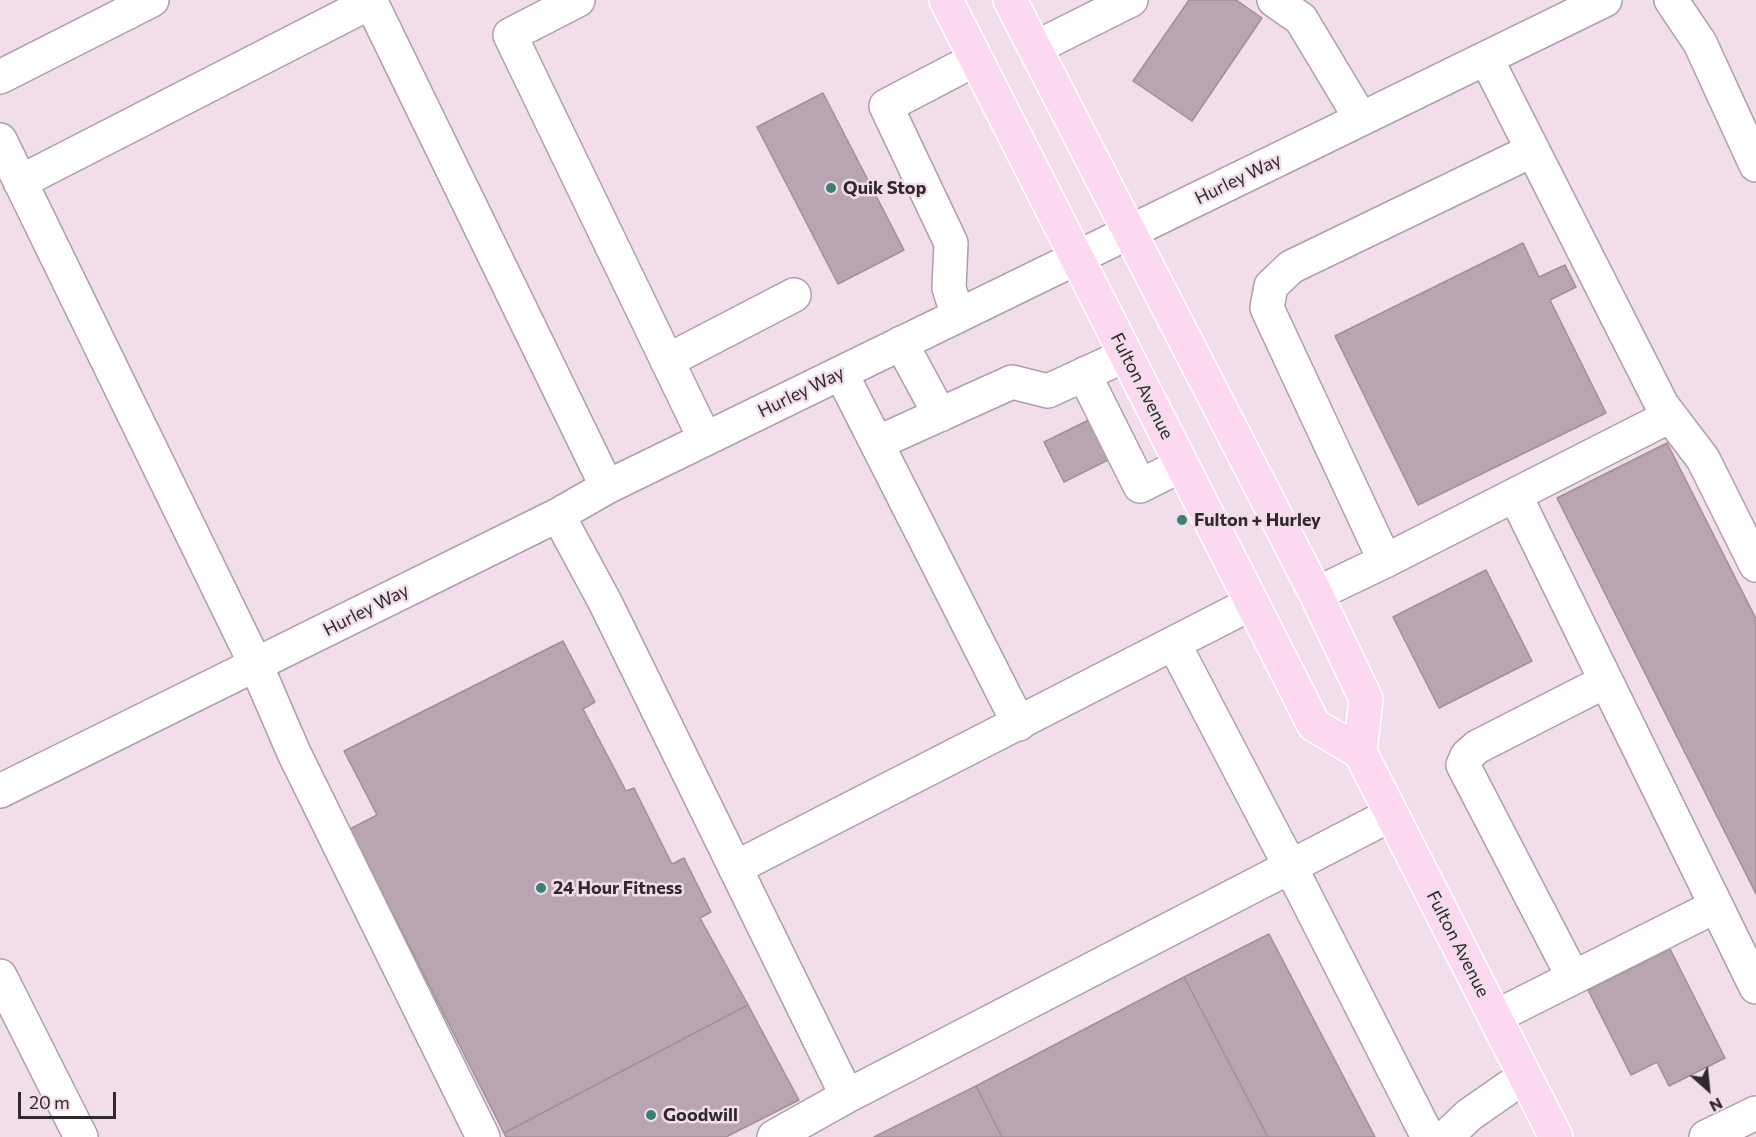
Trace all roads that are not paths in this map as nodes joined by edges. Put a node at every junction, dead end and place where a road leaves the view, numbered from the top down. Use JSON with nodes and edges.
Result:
{"nodes":[{"id":1,"x":152,"y":0,"type":"edge"},
{"id":2,"x":578,"y":0,"type":"edge"},
{"id":3,"x":946,"y":0,"type":"edge"},
{"id":4,"x":1010,"y":0,"type":"edge"},
{"id":5,"x":1131,"y":0,"type":"edge"},
{"id":6,"x":1274,"y":0,"type":"edge"},
{"id":7,"x":1605,"y":0,"type":"edge"},
{"id":8,"x":1671,"y":0,"type":"edge"},
{"id":9,"x":371,"y":1,"type":"edge"},
{"id":10,"x":1035,"y":48,"type":"junction"},
{"id":11,"x":1486,"y":58,"type":"junction"},
{"id":12,"x":976,"y":59,"type":"junction"},
{"id":13,"x":0,"y":78,"type":"edge"},
{"id":14,"x":1361,"y":119,"type":"junction"},
{"id":15,"x":0,"y":140,"type":"edge"},
{"id":16,"x":1533,"y":150,"type":"junction"},
{"id":17,"x":1754,"y":154,"type":"edge"},
{"id":18,"x":20,"y":182,"type":"junction"},
{"id":19,"x":1129,"y":232,"type":"junction"},
{"id":20,"x":1077,"y":258,"type":"junction"},
{"id":21,"x":795,"y":295,"type":"dead end"},
{"id":22,"x":958,"y":316,"type":"junction"},
{"id":23,"x":902,"y":343,"type":"junction"},
{"id":24,"x":1126,"y":355,"type":"junction"},
{"id":25,"x":667,"y":361,"type":"junction"},
{"id":26,"x":841,"y":373,"type":"junction"},
{"id":27,"x":1084,"y":374,"type":"junction"},
{"id":28,"x":940,"y":415,"type":"junction"},
{"id":29,"x":1670,"y":416,"type":"junction"},
{"id":30,"x":705,"y":439,"type":"junction"},
{"id":31,"x":877,"y":443,"type":"junction"},
{"id":32,"x":1182,"y":465,"type":"junction"},
{"id":33,"x":607,"y":487,"type":"junction"},
{"id":34,"x":1515,"y":495,"type":"junction"},
{"id":35,"x":558,"y":514,"type":"junction"},
{"id":36,"x":1385,"y":561,"type":"junction"},
{"id":37,"x":1756,"y":565,"type":"edge"},
{"id":38,"x":1316,"y":594,"type":"junction"},
{"id":39,"x":1252,"y":603,"type":"junction"},
{"id":40,"x":1174,"y":644,"type":"junction"},
{"id":41,"x":256,"y":665,"type":"junction"},
{"id":42,"x":1606,"y":681,"type":"junction"},
{"id":43,"x":1019,"y":724,"type":"junction"},
{"id":44,"x":1360,"y":752,"type":"junction"},
{"id":45,"x":0,"y":791,"type":"edge"},
{"id":46,"x":1392,"y":814,"type":"junction"},
{"id":47,"x":1290,"y":866,"type":"junction"},
{"id":48,"x":735,"y":868,"type":"junction"},
{"id":49,"x":1716,"y":906,"type":"junction"},
{"id":50,"x":0,"y":976,"type":"edge"},
{"id":51,"x":1573,"y":977,"type":"junction"},
{"id":52,"x":1756,"y":987,"type":"edge"},
{"id":53,"x":1495,"y":1017,"type":"junction"},
{"id":54,"x":1525,"y":1076,"type":"junction"},
{"id":55,"x":847,"y":1096,"type":"junction"},
{"id":56,"x":1756,"y":1113,"type":"edge"},
{"id":57,"x":81,"y":1137,"type":"edge"},
{"id":58,"x":483,"y":1137,"type":"edge"},
{"id":59,"x":774,"y":1137,"type":"edge"},
{"id":60,"x":1428,"y":1137,"type":"edge"},
{"id":61,"x":1446,"y":1137,"type":"edge"},
{"id":62,"x":1556,"y":1137,"type":"edge"},
{"id":63,"x":1706,"y":1137,"type":"edge"}],
"edges":[{"from":1,"to":13,"type":"street"},
{"from":2,"to":25,"type":"street"},
{"from":3,"to":12,"type":"main road","name":"Fulton Avenue"},
{"from":4,"to":10,"type":"main road"},
{"from":5,"to":10,"type":"street"},
{"from":6,"to":14,"type":"street"},
{"from":7,"to":11,"type":"street","name":"Hurley Way"},
{"from":8,"to":17,"type":"street"},
{"from":9,"to":18,"type":"street"},
{"from":9,"to":33,"type":"street"},
{"from":10,"to":19,"type":"main road"},
{"from":11,"to":14,"type":"street","name":"Hurley Way"},
{"from":11,"to":16,"type":"street"},
{"from":12,"to":20,"type":"main road","name":"Fulton Avenue"},
{"from":12,"to":22,"type":"street"},
{"from":14,"to":19,"type":"street","name":"Hurley Way"},
{"from":15,"to":18,"type":"street"},
{"from":16,"to":29,"type":"street"},
{"from":16,"to":36,"type":"street"},
{"from":18,"to":41,"type":"street"},
{"from":19,"to":20,"type":"street","name":"Hurley Way"},
{"from":19,"to":38,"type":"main road"},
{"from":20,"to":22,"type":"street","name":"Hurley Way"},
{"from":20,"to":24,"type":"main road","name":"Fulton Avenue"},
{"from":21,"to":25,"type":"street"},
{"from":22,"to":23,"type":"street","name":"Hurley Way"},
{"from":23,"to":26,"type":"street","name":"Hurley Way"},
{"from":23,"to":28,"type":"street"},
{"from":24,"to":27,"type":"street"},
{"from":24,"to":32,"type":"main road","name":"Fulton Avenue"},
{"from":25,"to":30,"type":"street"},
{"from":26,"to":30,"type":"street","name":"Hurley Way"},
{"from":26,"to":31,"type":"street"},
{"from":27,"to":28,"type":"street"},
{"from":27,"to":32,"type":"street"},
{"from":28,"to":31,"type":"street"},
{"from":29,"to":34,"type":"street"},
{"from":29,"to":37,"type":"street"},
{"from":30,"to":33,"type":"street","name":"Hurley Way"},
{"from":31,"to":43,"type":"street"},
{"from":32,"to":39,"type":"main road","name":"Fulton Avenue"},
{"from":33,"to":35,"type":"street","name":"Hurley Way"},
{"from":34,"to":36,"type":"street"},
{"from":34,"to":42,"type":"street"},
{"from":35,"to":41,"type":"street","name":"Hurley Way"},
{"from":35,"to":48,"type":"street"},
{"from":36,"to":38,"type":"street"},
{"from":38,"to":44,"type":"main road"},
{"from":39,"to":40,"type":"street"},
{"from":39,"to":44,"type":"main road","name":"Fulton Avenue"},
{"from":40,"to":43,"type":"street"},
{"from":40,"to":47,"type":"street"},
{"from":41,"to":45,"type":"street","name":"Hurley Way"},
{"from":41,"to":58,"type":"street"},
{"from":42,"to":49,"type":"street"},
{"from":42,"to":51,"type":"street"},
{"from":43,"to":48,"type":"street"},
{"from":44,"to":46,"type":"main road","name":"Fulton Avenue"},
{"from":46,"to":47,"type":"street"},
{"from":46,"to":53,"type":"main road","name":"Fulton Avenue"},
{"from":47,"to":55,"type":"street"},
{"from":47,"to":60,"type":"street"},
{"from":48,"to":55,"type":"street"},
{"from":49,"to":51,"type":"street"},
{"from":49,"to":52,"type":"street"},
{"from":50,"to":57,"type":"street"},
{"from":51,"to":53,"type":"street"},
{"from":53,"to":54,"type":"main road","name":"Fulton Avenue"},
{"from":54,"to":61,"type":"street"},
{"from":54,"to":62,"type":"main road","name":"Fulton Avenue"},
{"from":55,"to":59,"type":"street"},
{"from":56,"to":63,"type":"street"}]}
